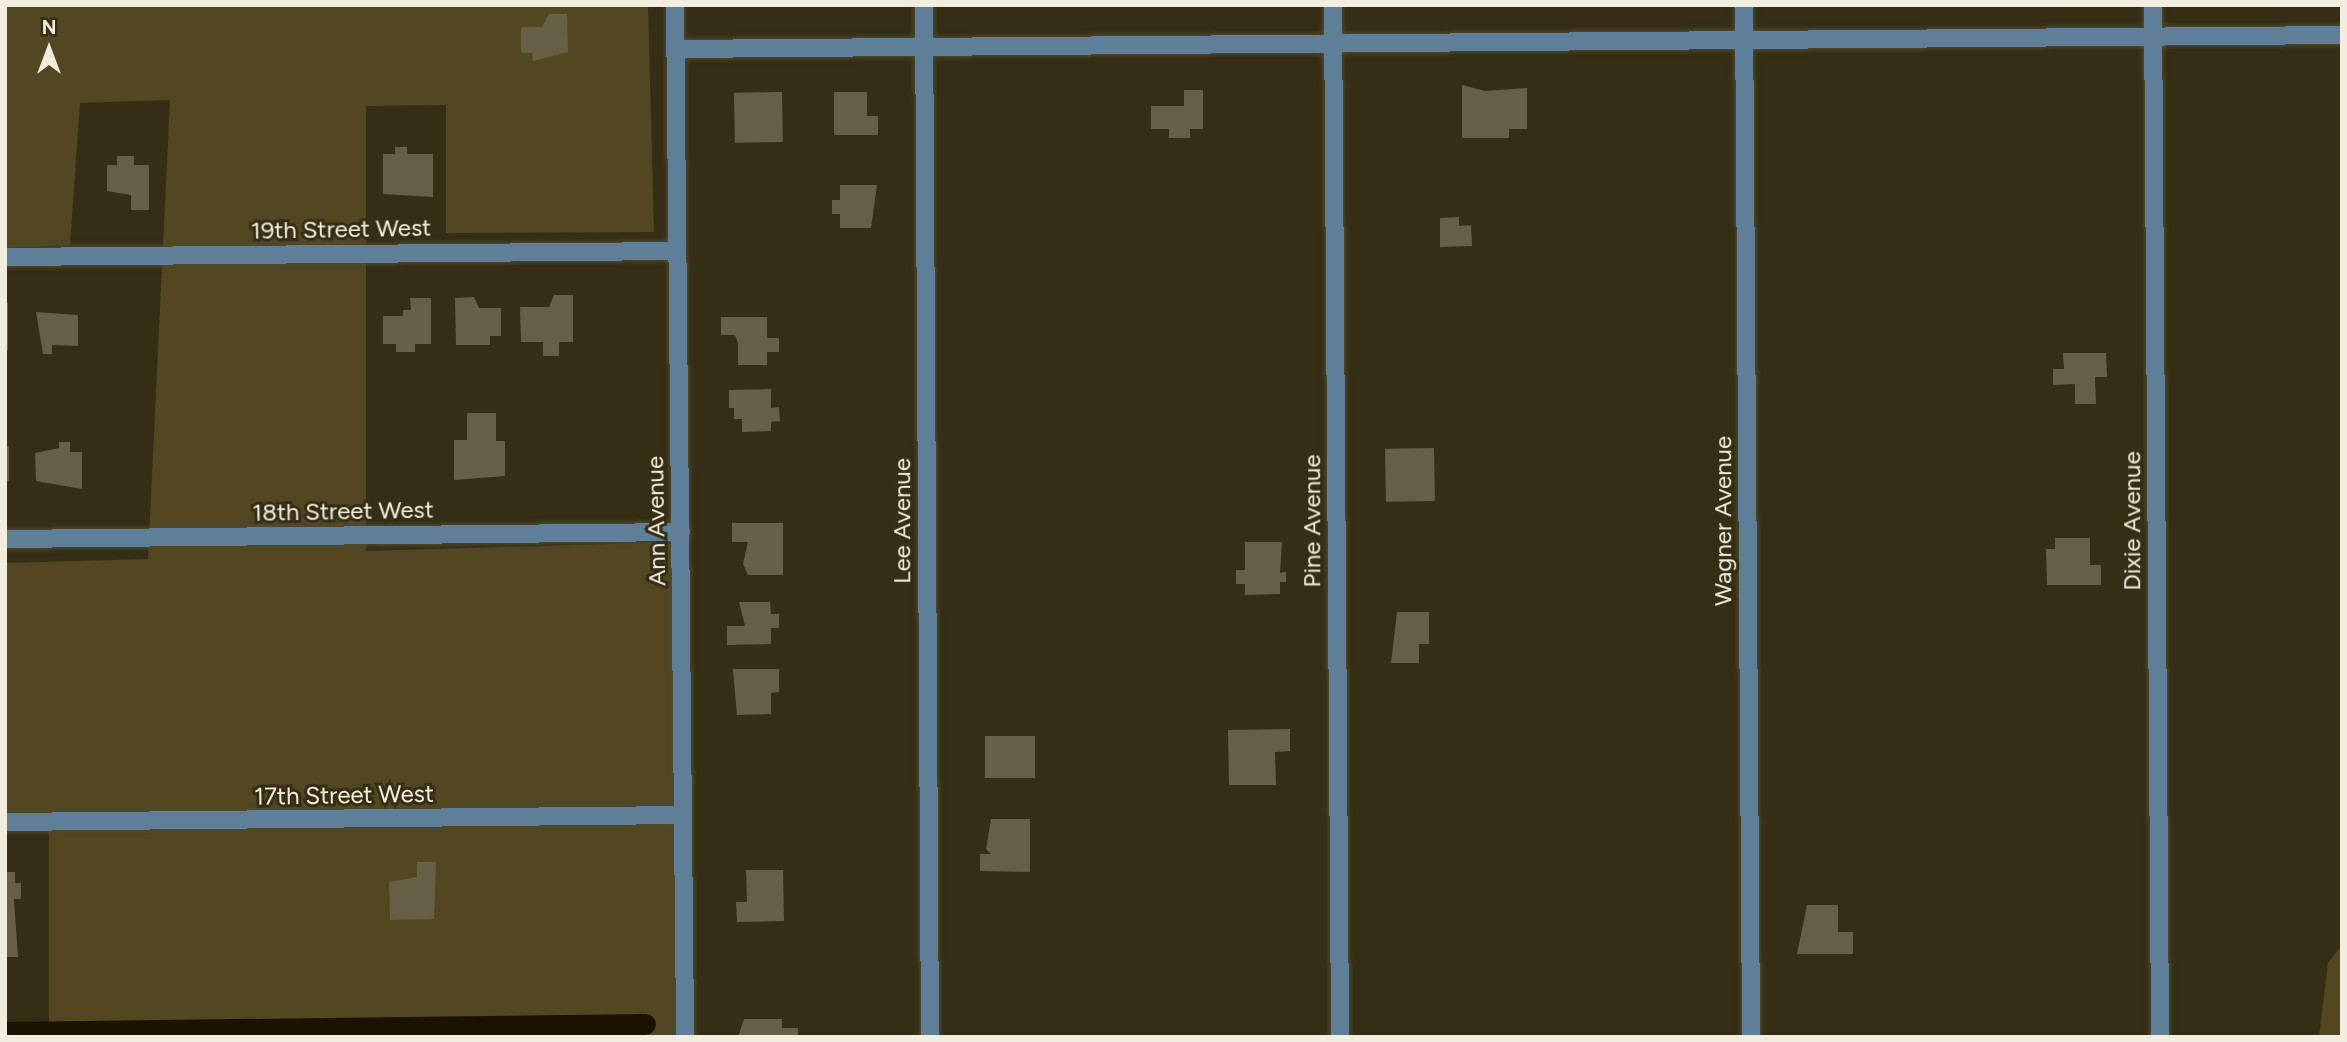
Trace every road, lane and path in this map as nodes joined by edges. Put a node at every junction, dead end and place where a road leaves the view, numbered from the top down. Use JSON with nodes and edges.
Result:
{"nodes":[{"id":1,"x":675,"y":5,"type":"edge"},
{"id":2,"x":924,"y":5,"type":"edge"},
{"id":3,"x":1333,"y":5,"type":"edge"},
{"id":4,"x":1744,"y":5,"type":"edge"},
{"id":5,"x":2153,"y":5,"type":"edge"},
{"id":6,"x":2342,"y":35,"type":"edge"},
{"id":7,"x":2153,"y":36,"type":"junction"},
{"id":8,"x":1745,"y":41,"type":"junction"},
{"id":9,"x":1333,"y":45,"type":"junction"},
{"id":10,"x":675,"y":49,"type":"junction"},
{"id":11,"x":924,"y":49,"type":"junction"},
{"id":12,"x":676,"y":251,"type":"junction"},
{"id":13,"x":5,"y":257,"type":"edge"},
{"id":14,"x":681,"y":532,"type":"junction"},
{"id":15,"x":5,"y":539,"type":"edge"},
{"id":16,"x":683,"y":815,"type":"junction"},
{"id":17,"x":5,"y":822,"type":"edge"},
{"id":18,"x":685,"y":1037,"type":"edge"},
{"id":19,"x":930,"y":1037,"type":"edge"},
{"id":20,"x":1340,"y":1037,"type":"edge"},
{"id":21,"x":1751,"y":1037,"type":"edge"},
{"id":22,"x":2160,"y":1037,"type":"edge"}],
"edges":[{"from":1,"to":10,"type":"street","name":"Ann Avenue"},
{"from":2,"to":11,"type":"street","name":"Lee Avenue"},
{"from":3,"to":9,"type":"street","name":"Pine Avenue"},
{"from":4,"to":8,"type":"street","name":"Wagner Avenue"},
{"from":5,"to":7,"type":"street","name":"Dixie Avenue"},
{"from":6,"to":7,"type":"street"},
{"from":7,"to":8,"type":"street"},
{"from":7,"to":22,"type":"street","name":"Dixie Avenue"},
{"from":8,"to":9,"type":"street"},
{"from":8,"to":21,"type":"street","name":"Wagner Avenue"},
{"from":9,"to":11,"type":"street"},
{"from":9,"to":20,"type":"street","name":"Pine Avenue"},
{"from":10,"to":11,"type":"street"},
{"from":10,"to":12,"type":"street","name":"Ann Avenue"},
{"from":11,"to":19,"type":"street","name":"Lee Avenue"},
{"from":12,"to":13,"type":"street","name":"19th Street West"},
{"from":12,"to":14,"type":"street","name":"Ann Avenue"},
{"from":14,"to":15,"type":"street","name":"18th Street West"},
{"from":14,"to":16,"type":"street","name":"Ann Avenue"},
{"from":16,"to":17,"type":"street","name":"17th Street West"},
{"from":16,"to":18,"type":"street","name":"Ann Avenue"}]}
